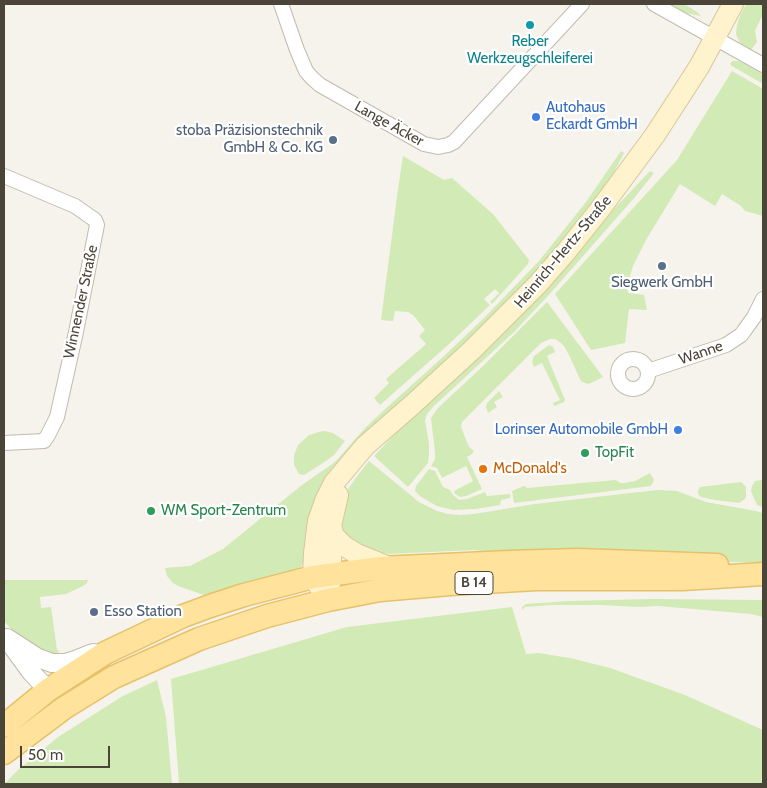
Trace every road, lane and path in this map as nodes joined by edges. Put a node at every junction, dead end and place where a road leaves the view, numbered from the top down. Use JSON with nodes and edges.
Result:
{"nodes":[{"id":1,"x":281,"y":4,"type":"edge"},
{"id":2,"x":582,"y":4,"type":"edge"},
{"id":3,"x":654,"y":4,"type":"edge"},
{"id":4,"x":733,"y":4,"type":"edge"},
{"id":5,"x":716,"y":38,"type":"junction"},
{"id":6,"x":763,"y":65,"type":"edge"},
{"id":7,"x":4,"y":176,"type":"edge"},
{"id":8,"x":763,"y":299,"type":"edge"},
{"id":9,"x":648,"y":371,"type":"dead end"},
{"id":10,"x":4,"y":443,"type":"edge"},
{"id":11,"x":348,"y":464,"type":"junction"},
{"id":12,"x":331,"y":526,"type":"junction"},
{"id":13,"x":389,"y":567,"type":"junction"},
{"id":14,"x":763,"y":569,"type":"edge"},
{"id":15,"x":763,"y":574,"type":"edge"},
{"id":16,"x":322,"y":576,"type":"junction"},
{"id":17,"x":328,"y":600,"type":"junction"},
{"id":18,"x":5,"y":636,"type":"edge"},
{"id":19,"x":105,"y":653,"type":"junction"},
{"id":20,"x":38,"y":658,"type":"junction"},
{"id":21,"x":48,"y":690,"type":"junction"},
{"id":22,"x":64,"y":708,"type":"junction"},
{"id":23,"x":4,"y":726,"type":"edge"},
{"id":24,"x":4,"y":753,"type":"edge"}],
"edges":[{"from":1,"to":2,"type":"street","name":"Lange Äcker"},
{"from":3,"to":5,"type":"street"},
{"from":4,"to":5,"type":"main road","name":"Heinrich-Hertz-Straße"},
{"from":5,"to":6,"type":"street"},
{"from":5,"to":11,"type":"main road","name":"Heinrich-Hertz-Straße"},
{"from":7,"to":10,"type":"street","name":"Winnender Straße"},
{"from":8,"to":9,"type":"street","name":"Wanne"},
{"from":11,"to":12,"type":"main road","name":"Heinrich-Hertz-Straße"},
{"from":11,"to":16,"type":"main road","name":"Heinrich-Hertz-Straße"},
{"from":12,"to":13,"type":"main road"},
{"from":12,"to":16,"type":"main road","name":"Heinrich-Hertz-Straße"},
{"from":13,"to":14,"type":"main road","number":"B 14"},
{"from":13,"to":16,"type":"main road","number":"B 14"},
{"from":15,"to":17,"type":"main road","number":"B 14"},
{"from":16,"to":17,"type":"main road","name":"Heinrich-Hertz-Straße"},
{"from":16,"to":19,"type":"main road","number":"B 14"},
{"from":17,"to":22,"type":"main road","number":"B 14"},
{"from":18,"to":20,"type":"street"},
{"from":18,"to":21,"type":"street"},
{"from":19,"to":20,"type":"street"},
{"from":19,"to":21,"type":"main road","number":"B 14"},
{"from":20,"to":21,"type":"street"},
{"from":21,"to":22,"type":"main road"},
{"from":21,"to":23,"type":"main road","number":"B 14"},
{"from":22,"to":24,"type":"main road","number":"B 14"}]}
